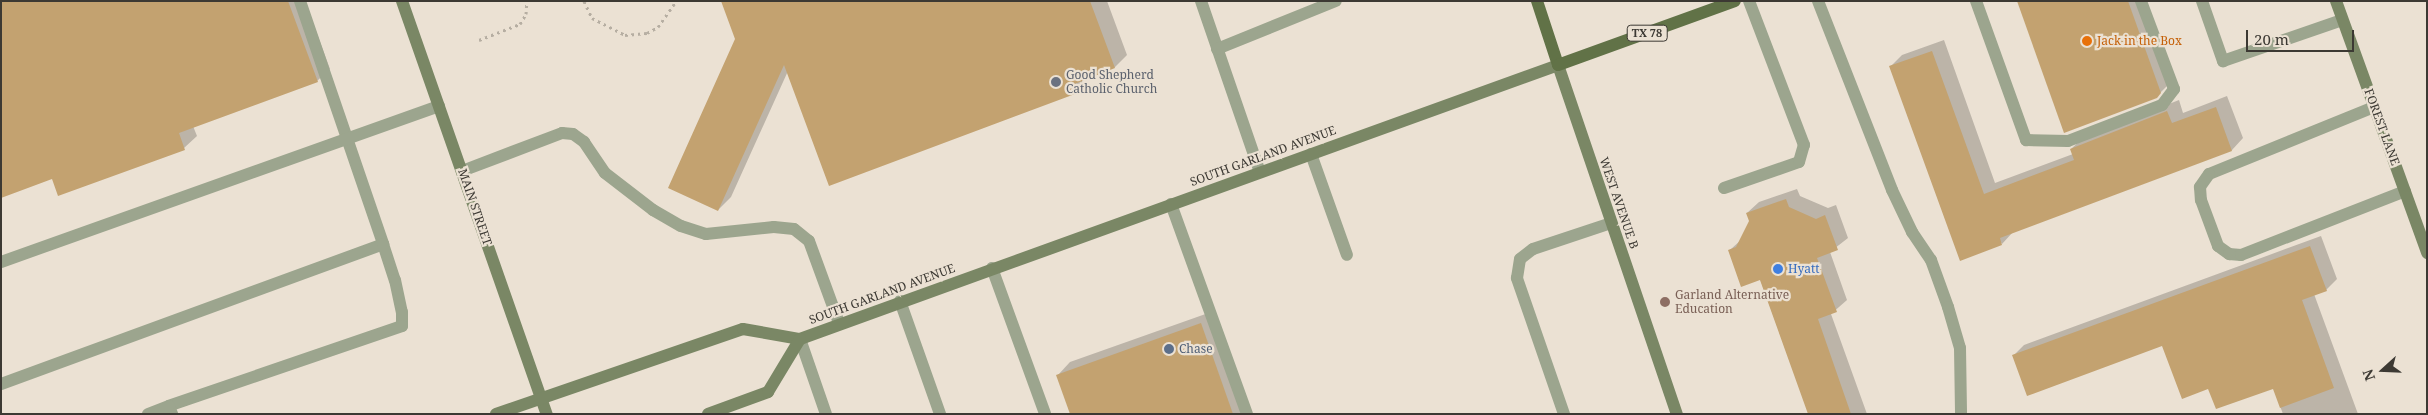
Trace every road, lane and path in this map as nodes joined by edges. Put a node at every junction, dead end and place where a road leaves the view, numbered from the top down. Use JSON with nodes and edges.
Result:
{"nodes":[{"id":1,"x":300,"y":1,"type":"edge"},
{"id":2,"x":402,"y":1,"type":"edge"},
{"id":3,"x":527,"y":1,"type":"edge"},
{"id":4,"x":584,"y":1,"type":"edge"},
{"id":5,"x":676,"y":1,"type":"edge"},
{"id":6,"x":1201,"y":1,"type":"edge"},
{"id":7,"x":1336,"y":1,"type":"edge"},
{"id":8,"x":1537,"y":1,"type":"edge"},
{"id":9,"x":1735,"y":1,"type":"edge"},
{"id":10,"x":1749,"y":1,"type":"edge"},
{"id":11,"x":1818,"y":1,"type":"edge"},
{"id":12,"x":1976,"y":1,"type":"edge"},
{"id":13,"x":2141,"y":1,"type":"edge"},
{"id":14,"x":2202,"y":1,"type":"edge"},
{"id":15,"x":2336,"y":1,"type":"edge"},
{"id":16,"x":2342,"y":20,"type":"junction"},
{"id":17,"x":479,"y":40,"type":"dead end"},
{"id":18,"x":1218,"y":49,"type":"junction"},
{"id":19,"x":1558,"y":65,"type":"junction"},
{"id":20,"x":439,"y":106,"type":"junction"},
{"id":21,"x":2374,"y":107,"type":"junction"},
{"id":22,"x":347,"y":139,"type":"junction"},
{"id":23,"x":1311,"y":154,"type":"junction"},
{"id":24,"x":462,"y":171,"type":"junction"},
{"id":25,"x":1260,"y":172,"type":"junction"},
{"id":26,"x":1724,"y":188,"type":"dead end"},
{"id":27,"x":2405,"y":191,"type":"junction"},
{"id":28,"x":1171,"y":204,"type":"junction"},
{"id":29,"x":1611,"y":223,"type":"junction"},
{"id":30,"x":382,"y":244,"type":"junction"},
{"id":31,"x":2427,"y":254,"type":"edge"},
{"id":32,"x":1347,"y":255,"type":"dead end"},
{"id":33,"x":1,"y":262,"type":"edge"},
{"id":34,"x":992,"y":268,"type":"junction"},
{"id":35,"x":900,"y":301,"type":"junction"},
{"id":36,"x":839,"y":323,"type":"junction"},
{"id":37,"x":800,"y":339,"type":"junction"},
{"id":38,"x":1,"y":384,"type":"edge"},
{"id":39,"x":542,"y":398,"type":"junction"},
{"id":40,"x":170,"y":410,"type":"edge"},
{"id":41,"x":148,"y":414,"type":"edge"},
{"id":42,"x":496,"y":414,"type":"edge"},
{"id":43,"x":547,"y":414,"type":"edge"},
{"id":44,"x":708,"y":414,"type":"edge"},
{"id":45,"x":826,"y":414,"type":"edge"},
{"id":46,"x":940,"y":414,"type":"edge"},
{"id":47,"x":1045,"y":414,"type":"edge"},
{"id":48,"x":1247,"y":414,"type":"edge"},
{"id":49,"x":1564,"y":414,"type":"edge"},
{"id":50,"x":1676,"y":414,"type":"edge"},
{"id":51,"x":1961,"y":414,"type":"edge"}],
"edges":[{"from":1,"to":22,"type":"street"},
{"from":2,"to":20,"type":"main road","name":"MAIN STREET"},
{"from":3,"to":17,"type":"path"},
{"from":4,"to":5,"type":"path"},
{"from":6,"to":18,"type":"street"},
{"from":7,"to":18,"type":"street"},
{"from":8,"to":19,"type":"main road","name":"WEST AVENUE B"},
{"from":9,"to":19,"type":"main road","name":"SOUTH GARLAND AVENUE","number":"TX 78"},
{"from":10,"to":26,"type":"street"},
{"from":11,"to":51,"type":"street"},
{"from":12,"to":13,"type":"street"},
{"from":14,"to":16,"type":"street"},
{"from":15,"to":16,"type":"main road","name":"FOREST LANE"},
{"from":16,"to":21,"type":"main road","name":"FOREST LANE"},
{"from":18,"to":25,"type":"street"},
{"from":19,"to":23,"type":"main road","name":"SOUTH GARLAND AVENUE","number":"TX 78"},
{"from":19,"to":29,"type":"main road","name":"WEST AVENUE B"},
{"from":20,"to":22,"type":"street"},
{"from":20,"to":24,"type":"main road","name":"MAIN STREET"},
{"from":21,"to":27,"type":"main road","name":"FOREST LANE"},
{"from":21,"to":27,"type":"street"},
{"from":22,"to":30,"type":"street"},
{"from":22,"to":33,"type":"street"},
{"from":23,"to":25,"type":"main road","name":"SOUTH GARLAND AVENUE","number":"TX 78"},
{"from":23,"to":32,"type":"street"},
{"from":24,"to":36,"type":"street"},
{"from":24,"to":39,"type":"main road","name":"MAIN STREET"},
{"from":25,"to":28,"type":"main road","name":"SOUTH GARLAND AVENUE","number":"TX 78"},
{"from":27,"to":31,"type":"main road","name":"FOREST LANE"},
{"from":28,"to":34,"type":"main road","name":"SOUTH GARLAND AVENUE","number":"TX 78"},
{"from":28,"to":48,"type":"street"},
{"from":29,"to":49,"type":"street"},
{"from":29,"to":50,"type":"main road","name":"WEST AVENUE B"},
{"from":30,"to":38,"type":"street"},
{"from":30,"to":40,"type":"street"},
{"from":34,"to":35,"type":"main road","name":"SOUTH GARLAND AVENUE","number":"TX 78"},
{"from":34,"to":47,"type":"street"},
{"from":35,"to":36,"type":"main road","name":"SOUTH GARLAND AVENUE","number":"TX 78"},
{"from":35,"to":46,"type":"street"},
{"from":36,"to":37,"type":"main road","name":"SOUTH GARLAND AVENUE","number":"TX 78"},
{"from":37,"to":39,"type":"main road","name":"SOUTH GARLAND AVENUE"},
{"from":37,"to":44,"type":"main road","name":"SOUTH GARLAND AVENUE"},
{"from":37,"to":45,"type":"street"},
{"from":39,"to":42,"type":"main road","name":"SOUTH GARLAND AVENUE"},
{"from":39,"to":43,"type":"main road","name":"MAIN STREET"},
{"from":40,"to":41,"type":"street"}]}
